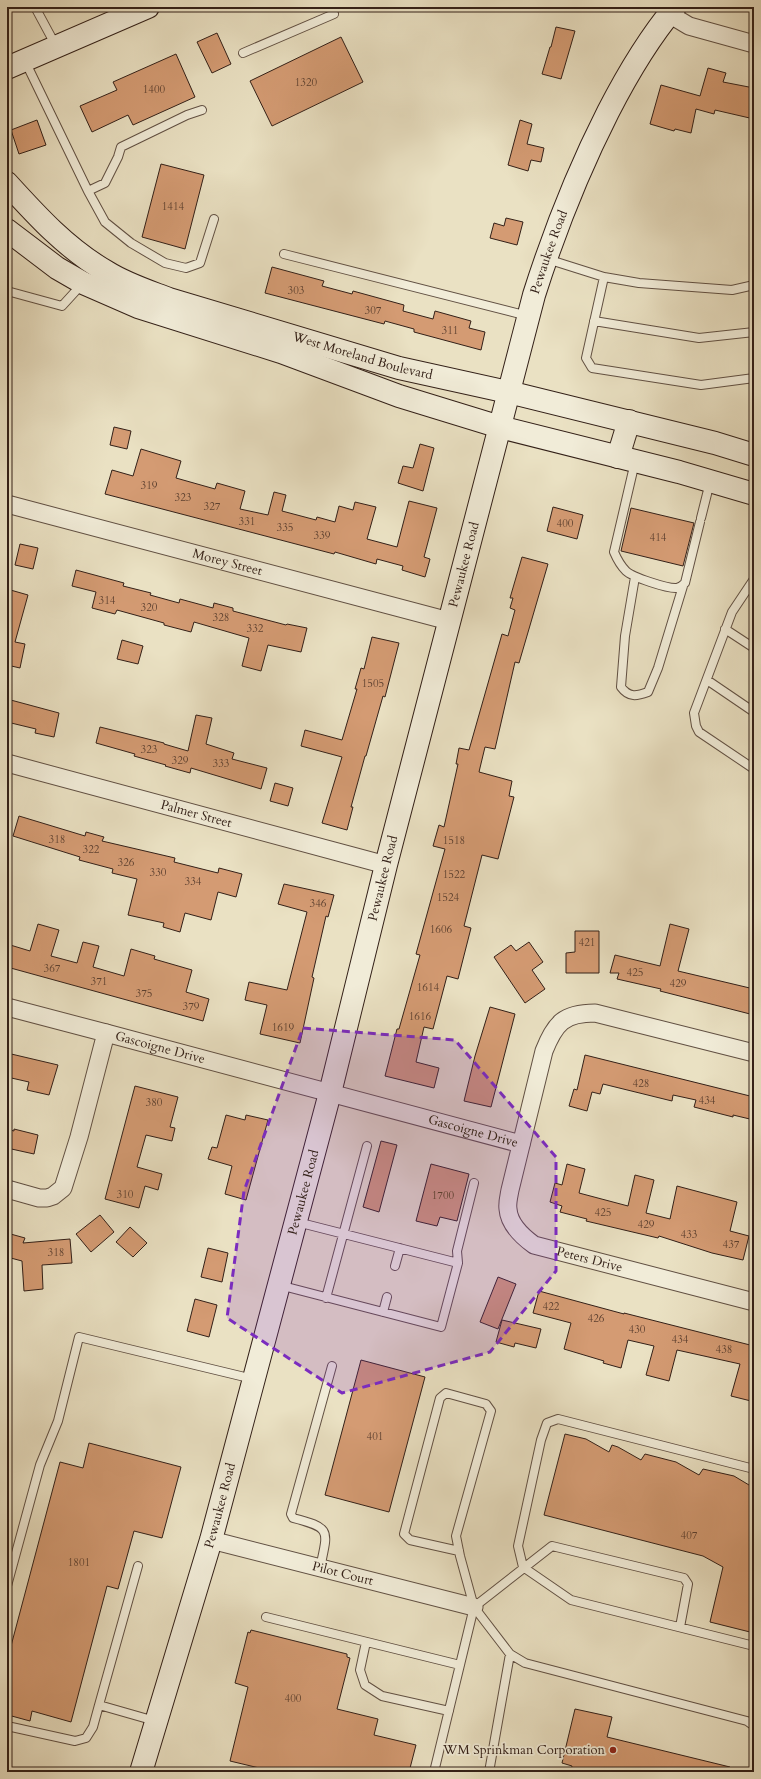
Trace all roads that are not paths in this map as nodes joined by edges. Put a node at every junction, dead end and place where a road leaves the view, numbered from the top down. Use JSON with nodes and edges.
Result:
{"nodes":[{"id":1,"x":35,"y":7,"type":"edge"},
{"id":2,"x":148,"y":7,"type":"edge"},
{"id":3,"x":330,"y":7,"type":"edge"},
{"id":4,"x":672,"y":11,"type":"edge"},
{"id":5,"x":754,"y":44,"type":"edge"},
{"id":6,"x":57,"y":47,"type":"junction"},
{"id":7,"x":243,"y":52,"type":"dead end"},
{"id":8,"x":16,"y":65,"type":"edge"},
{"id":9,"x":202,"y":110,"type":"dead end"},
{"id":10,"x":7,"y":183,"type":"edge"},
{"id":11,"x":88,"y":191,"type":"junction"},
{"id":12,"x":214,"y":219,"type":"dead end"},
{"id":13,"x":7,"y":230,"type":"edge"},
{"id":14,"x":284,"y":254,"type":"dead end"},
{"id":15,"x":546,"y":259,"type":"junction"},
{"id":16,"x":604,"y":277,"type":"junction"},
{"id":17,"x":83,"y":283,"type":"junction"},
{"id":18,"x":754,"y":285,"type":"edge"},
{"id":19,"x":7,"y":291,"type":"edge"},
{"id":20,"x":529,"y":316,"type":"junction"},
{"id":21,"x":594,"y":321,"type":"junction"},
{"id":22,"x":754,"y":332,"type":"edge"},
{"id":23,"x":754,"y":378,"type":"edge"},
{"id":24,"x":508,"y":392,"type":"junction"},
{"id":25,"x":629,"y":421,"type":"junction"},
{"id":26,"x":500,"y":427,"type":"junction"},
{"id":27,"x":754,"y":455,"type":"edge"},
{"id":28,"x":627,"y":459,"type":"junction"},
{"id":29,"x":710,"y":481,"type":"junction"},
{"id":30,"x":754,"y":494,"type":"edge"},
{"id":31,"x":7,"y":504,"type":"edge"},
{"id":32,"x":635,"y":577,"type":"junction"},
{"id":33,"x":754,"y":578,"type":"edge"},
{"id":34,"x":682,"y":586,"type":"junction"},
{"id":35,"x":449,"y":621,"type":"junction"},
{"id":36,"x":725,"y":629,"type":"junction"},
{"id":37,"x":754,"y":648,"type":"edge"},
{"id":38,"x":707,"y":680,"type":"junction"},
{"id":39,"x":754,"y":712,"type":"edge"},
{"id":40,"x":7,"y":764,"type":"edge"},
{"id":41,"x":754,"y":769,"type":"edge"},
{"id":42,"x":386,"y":865,"type":"junction"},
{"id":43,"x":7,"y":1007,"type":"edge"},
{"id":44,"x":106,"y":1033,"type":"junction"},
{"id":45,"x":754,"y":1053,"type":"edge"},
{"id":46,"x":330,"y":1093,"type":"junction"},
{"id":47,"x":521,"y":1144,"type":"junction"},
{"id":48,"x":367,"y":1146,"type":"dead end"},
{"id":49,"x":474,"y":1183,"type":"dead end"},
{"id":50,"x":7,"y":1189,"type":"edge"},
{"id":51,"x":296,"y":1222,"type":"junction"},
{"id":52,"x":343,"y":1234,"type":"junction"},
{"id":53,"x":400,"y":1248,"type":"junction"},
{"id":54,"x":458,"y":1262,"type":"junction"},
{"id":55,"x":395,"y":1266,"type":"dead end"},
{"id":56,"x":279,"y":1285,"type":"junction"},
{"id":57,"x":387,"y":1297,"type":"dead end"},
{"id":58,"x":326,"y":1298,"type":"junction"},
{"id":59,"x":754,"y":1302,"type":"edge"},
{"id":60,"x":384,"y":1312,"type":"junction"},
{"id":61,"x":332,"y":1366,"type":"dead end"},
{"id":62,"x":254,"y":1379,"type":"junction"},
{"id":63,"x":754,"y":1469,"type":"edge"},
{"id":64,"x":211,"y":1540,"type":"junction"},
{"id":65,"x":459,"y":1551,"type":"junction"},
{"id":66,"x":138,"y":1566,"type":"dead end"},
{"id":67,"x":523,"y":1567,"type":"junction"},
{"id":68,"x":320,"y":1568,"type":"junction"},
{"id":69,"x":7,"y":1586,"type":"edge"},
{"id":70,"x":474,"y":1607,"type":"junction"},
{"id":71,"x":266,"y":1617,"type":"dead end"},
{"id":72,"x":680,"y":1627,"type":"junction"},
{"id":73,"x":366,"y":1642,"type":"junction"},
{"id":74,"x":754,"y":1646,"type":"edge"},
{"id":75,"x":510,"y":1654,"type":"junction"},
{"id":76,"x":460,"y":1665,"type":"junction"},
{"id":77,"x":99,"y":1705,"type":"junction"},
{"id":78,"x":449,"y":1711,"type":"junction"},
{"id":79,"x":156,"y":1722,"type":"junction"},
{"id":80,"x":7,"y":1726,"type":"edge"},
{"id":81,"x":754,"y":1726,"type":"edge"},
{"id":82,"x":141,"y":1772,"type":"edge"},
{"id":83,"x":434,"y":1772,"type":"edge"},
{"id":84,"x":489,"y":1772,"type":"edge"}],
"edges":[{"from":1,"to":6,"type":"lane"},
{"from":2,"to":6,"type":"main road"},
{"from":3,"to":7,"type":"lane"},
{"from":4,"to":5,"type":"street"},
{"from":4,"to":15,"type":"main road","name":"Pewaukee Road"},
{"from":6,"to":8,"type":"main road"},
{"from":8,"to":11,"type":"lane"},
{"from":9,"to":11,"type":"lane"},
{"from":10,"to":24,"type":"main road","name":"West Moreland Boulevard"},
{"from":11,"to":12,"type":"lane"},
{"from":13,"to":17,"type":"main road","name":"West Moreland Boulevard"},
{"from":14,"to":20,"type":"lane"},
{"from":15,"to":16,"type":"lane"},
{"from":15,"to":20,"type":"main road","name":"Pewaukee Road"},
{"from":16,"to":18,"type":"lane"},
{"from":16,"to":21,"type":"lane"},
{"from":17,"to":19,"type":"lane"},
{"from":17,"to":26,"type":"main road","name":"West Moreland Boulevard"},
{"from":20,"to":24,"type":"main road","name":"Pewaukee Road"},
{"from":21,"to":22,"type":"lane"},
{"from":21,"to":23,"type":"lane"},
{"from":24,"to":25,"type":"main road","name":"West Moreland Boulevard"},
{"from":24,"to":26,"type":"main road","name":"Pewaukee Road"},
{"from":25,"to":27,"type":"main road","name":"West Moreland Boulevard"},
{"from":25,"to":28,"type":"main road"},
{"from":26,"to":28,"type":"main road","name":"West Moreland Boulevard"},
{"from":26,"to":35,"type":"main road","name":"Pewaukee Road"},
{"from":28,"to":29,"type":"main road","name":"West Moreland Boulevard"},
{"from":28,"to":32,"type":"lane"},
{"from":29,"to":30,"type":"main road","name":"West Moreland Boulevard"},
{"from":29,"to":34,"type":"lane"},
{"from":31,"to":35,"type":"street","name":"Morey Street"},
{"from":32,"to":34,"type":"lane"},
{"from":32,"to":34,"type":"lane"},
{"from":33,"to":36,"type":"lane"},
{"from":35,"to":42,"type":"main road","name":"Pewaukee Road"},
{"from":36,"to":37,"type":"lane"},
{"from":36,"to":38,"type":"lane"},
{"from":38,"to":39,"type":"lane"},
{"from":38,"to":41,"type":"lane"},
{"from":40,"to":42,"type":"street","name":"Palmer Street"},
{"from":42,"to":46,"type":"main road","name":"Pewaukee Road"},
{"from":43,"to":44,"type":"street","name":"Gascoigne Drive"},
{"from":44,"to":46,"type":"street","name":"Gascoigne Drive"},
{"from":44,"to":50,"type":"street","name":"Gascoigne Drive"},
{"from":45,"to":47,"type":"street","name":"Gascoigne Drive"},
{"from":46,"to":47,"type":"street","name":"Gascoigne Drive"},
{"from":46,"to":51,"type":"main road","name":"Pewaukee Road"},
{"from":47,"to":59,"type":"street","name":"Peters Drive"},
{"from":48,"to":52,"type":"lane"},
{"from":49,"to":54,"type":"lane"},
{"from":51,"to":52,"type":"lane"},
{"from":51,"to":56,"type":"main road","name":"Pewaukee Road"},
{"from":52,"to":53,"type":"lane"},
{"from":52,"to":58,"type":"lane"},
{"from":53,"to":54,"type":"lane"},
{"from":53,"to":55,"type":"lane"},
{"from":54,"to":60,"type":"lane"},
{"from":56,"to":58,"type":"lane"},
{"from":56,"to":62,"type":"main road","name":"Pewaukee Road"},
{"from":57,"to":60,"type":"lane"},
{"from":58,"to":60,"type":"lane"},
{"from":61,"to":68,"type":"lane"},
{"from":62,"to":64,"type":"main road","name":"Pewaukee Road"},
{"from":62,"to":69,"type":"lane"},
{"from":63,"to":67,"type":"lane"},
{"from":64,"to":68,"type":"street","name":"Pilot Court"},
{"from":64,"to":79,"type":"main road","name":"Pewaukee Road"},
{"from":65,"to":65,"type":"lane"},
{"from":65,"to":70,"type":"lane"},
{"from":66,"to":77,"type":"lane"},
{"from":67,"to":70,"type":"lane"},
{"from":67,"to":72,"type":"lane"},
{"from":67,"to":72,"type":"lane"},
{"from":68,"to":70,"type":"street","name":"Pilot Court"},
{"from":70,"to":75,"type":"lane"},
{"from":70,"to":76,"type":"lane"},
{"from":71,"to":73,"type":"lane"},
{"from":72,"to":74,"type":"lane"},
{"from":73,"to":76,"type":"lane"},
{"from":73,"to":78,"type":"lane"},
{"from":75,"to":81,"type":"lane"},
{"from":75,"to":84,"type":"lane"},
{"from":76,"to":78,"type":"lane"},
{"from":77,"to":79,"type":"lane"},
{"from":77,"to":80,"type":"lane"},
{"from":78,"to":83,"type":"lane"},
{"from":79,"to":82,"type":"main road","name":"Pewaukee Road"}]}
